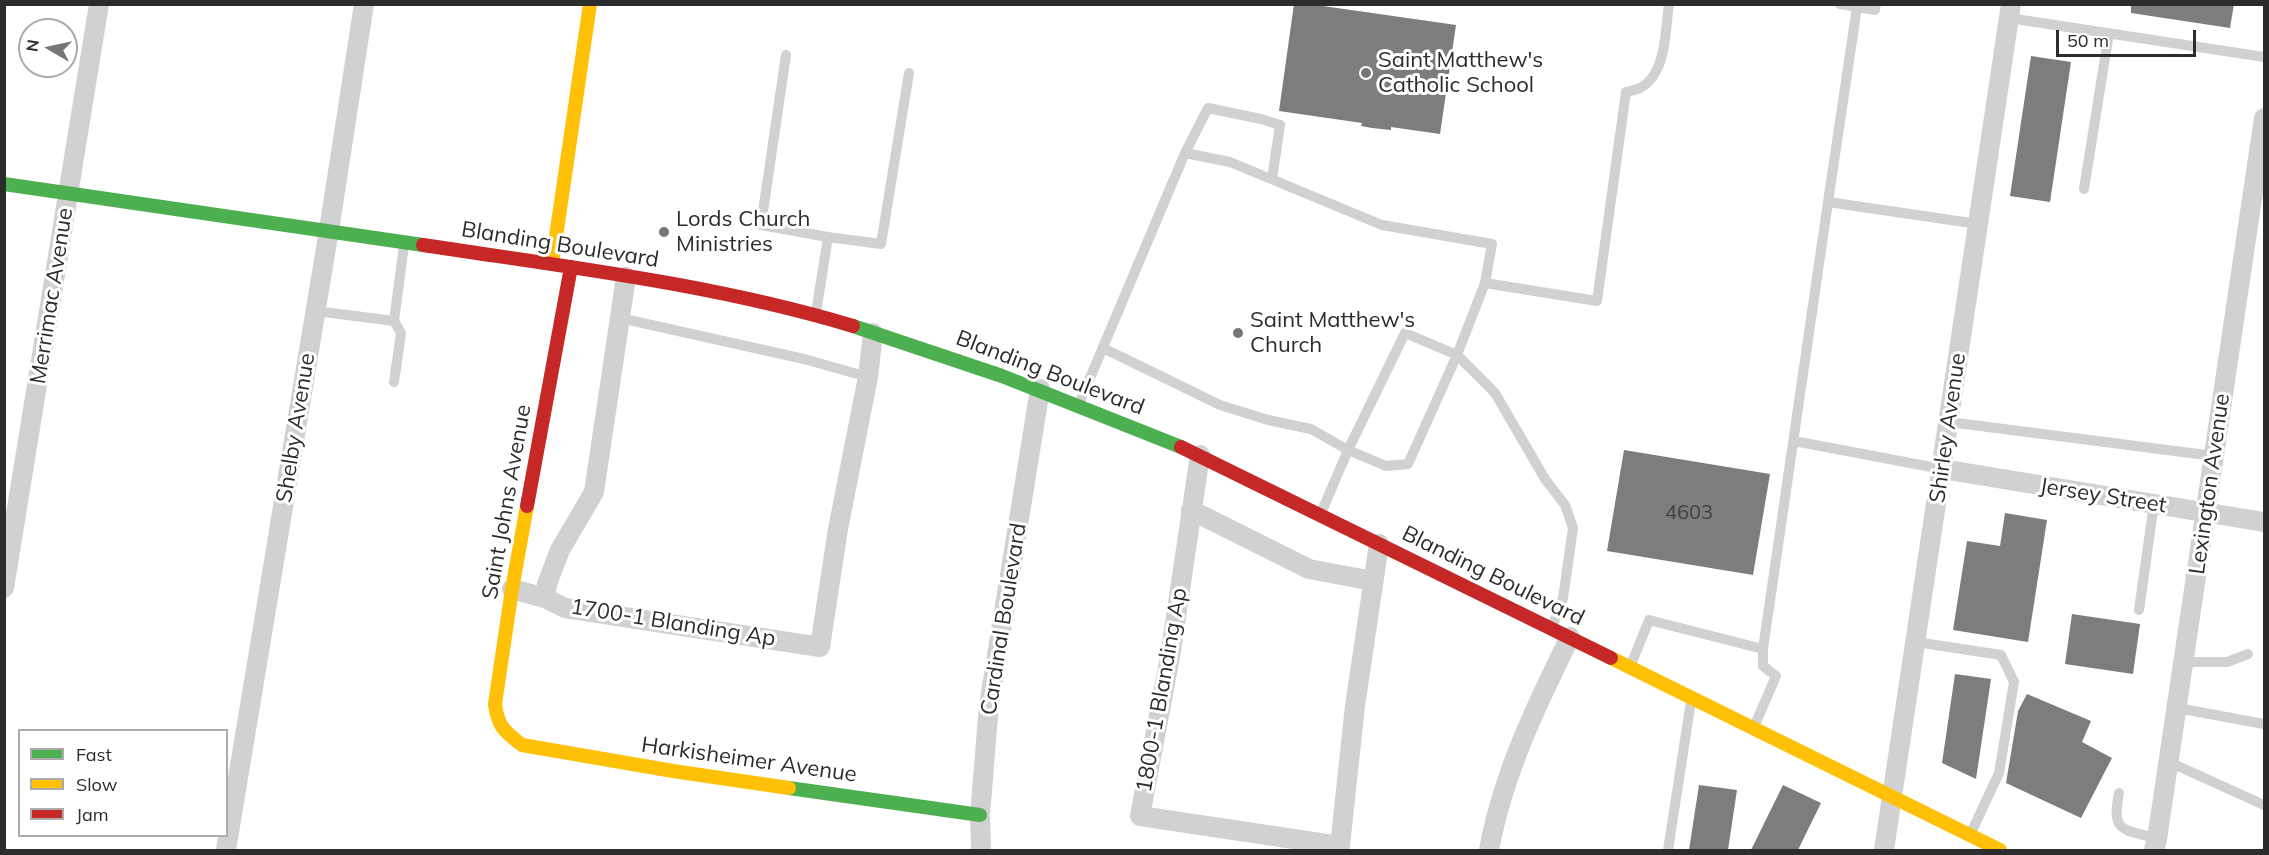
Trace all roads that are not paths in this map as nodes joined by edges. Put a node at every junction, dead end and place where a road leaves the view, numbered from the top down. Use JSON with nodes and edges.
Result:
{"nodes":[{"id":1,"x":99,"y":4,"type":"edge"},
{"id":2,"x":364,"y":4,"type":"edge"},
{"id":3,"x":590,"y":4,"type":"edge"},
{"id":4,"x":1669,"y":4,"type":"edge"},
{"id":5,"x":1840,"y":4,"type":"edge"},
{"id":6,"x":1876,"y":4,"type":"edge"},
{"id":7,"x":1857,"y":8,"type":"junction"},
{"id":8,"x":2010,"y":11,"type":"edge"},
{"id":9,"x":2109,"y":33,"type":"junction"},
{"id":10,"x":786,"y":55,"type":"dead end"},
{"id":11,"x":2265,"y":57,"type":"edge"},
{"id":12,"x":909,"y":73,"type":"dead end"},
{"id":13,"x":2265,"y":118,"type":"edge"},
{"id":14,"x":1185,"y":153,"type":"junction"},
{"id":15,"x":1272,"y":179,"type":"junction"},
{"id":16,"x":4,"y":184,"type":"edge"},
{"id":17,"x":2084,"y":189,"type":"dead end"},
{"id":18,"x":68,"y":193,"type":"junction"},
{"id":19,"x":1828,"y":202,"type":"junction"},
{"id":20,"x":1977,"y":225,"type":"junction"},
{"id":21,"x":329,"y":230,"type":"junction"},
{"id":22,"x":828,"y":237,"type":"junction"},
{"id":23,"x":404,"y":242,"type":"junction"},
{"id":24,"x":552,"y":264,"type":"junction"},
{"id":25,"x":571,"y":267,"type":"junction"},
{"id":26,"x":626,"y":277,"type":"junction"},
{"id":27,"x":1485,"y":284,"type":"junction"},
{"id":28,"x":316,"y":312,"type":"junction"},
{"id":29,"x":815,"y":316,"type":"junction"},
{"id":30,"x":620,"y":318,"type":"junction"},
{"id":31,"x":394,"y":321,"type":"junction"},
{"id":32,"x":873,"y":333,"type":"junction"},
{"id":33,"x":1103,"y":348,"type":"junction"},
{"id":34,"x":1457,"y":355,"type":"junction"},
{"id":35,"x":868,"y":377,"type":"junction"},
{"id":36,"x":394,"y":382,"type":"dead end"},
{"id":37,"x":1040,"y":389,"type":"junction"},
{"id":38,"x":1079,"y":405,"type":"junction"},
{"id":39,"x":1949,"y":422,"type":"junction"},
{"id":40,"x":1794,"y":441,"type":"junction"},
{"id":41,"x":1348,"y":450,"type":"junction"},
{"id":42,"x":1200,"y":454,"type":"junction"},
{"id":43,"x":2214,"y":456,"type":"junction"},
{"id":44,"x":1942,"y":469,"type":"junction"},
{"id":45,"x":2154,"y":504,"type":"junction"},
{"id":46,"x":1191,"y":510,"type":"junction"},
{"id":47,"x":2205,"y":512,"type":"junction"},
{"id":48,"x":1320,"y":514,"type":"junction"},
{"id":49,"x":2265,"y":522,"type":"edge"},
{"id":50,"x":1379,"y":544,"type":"junction"},
{"id":51,"x":1373,"y":581,"type":"junction"},
{"id":52,"x":4,"y":588,"type":"edge"},
{"id":53,"x":512,"y":589,"type":"junction"},
{"id":54,"x":545,"y":598,"type":"junction"},
{"id":55,"x":2139,"y":610,"type":"dead end"},
{"id":56,"x":1561,"y":633,"type":"junction"},
{"id":57,"x":1916,"y":642,"type":"junction"},
{"id":58,"x":1763,"y":649,"type":"junction"},
{"id":59,"x":2248,"y":654,"type":"dead end"},
{"id":60,"x":2184,"y":662,"type":"junction"},
{"id":61,"x":1630,"y":668,"type":"junction"},
{"id":62,"x":1692,"y":698,"type":"junction"},
{"id":63,"x":2177,"y":708,"type":"junction"},
{"id":64,"x":2265,"y":724,"type":"edge"},
{"id":65,"x":1753,"y":728,"type":"junction"},
{"id":66,"x":513,"y":740,"type":"joint"},
{"id":67,"x":2169,"y":762,"type":"junction"},
{"id":68,"x":2119,"y":793,"type":"dead end"},
{"id":69,"x":1892,"y":798,"type":"junction"},
{"id":70,"x":2265,"y":805,"type":"edge"},
{"id":71,"x":980,"y":815,"type":"junction"},
{"id":72,"x":1970,"y":836,"type":"junction"},
{"id":73,"x":2155,"y":845,"type":"edge"},
{"id":74,"x":226,"y":850,"type":"edge"},
{"id":75,"x":981,"y":850,"type":"edge"},
{"id":76,"x":1489,"y":850,"type":"edge"},
{"id":77,"x":1668,"y":850,"type":"edge"},
{"id":78,"x":1884,"y":850,"type":"edge"},
{"id":79,"x":2000,"y":850,"type":"edge"}],
"edges":[{"from":1,"to":18,"type":"street","name":"Merrimac Avenue"},
{"from":2,"to":21,"type":"street","name":"Shelby Avenue"},
{"from":3,"to":24,"type":"main road"},
{"from":4,"to":27,"type":"lane"},
{"from":5,"to":7,"type":"lane"},
{"from":6,"to":7,"type":"lane"},
{"from":7,"to":19,"type":"lane"},
{"from":8,"to":9,"type":"lane"},
{"from":8,"to":20,"type":"street","name":"Shirley Avenue"},
{"from":9,"to":11,"type":"lane"},
{"from":9,"to":17,"type":"lane"},
{"from":10,"to":22,"type":"lane"},
{"from":12,"to":22,"type":"lane"},
{"from":13,"to":43,"type":"street","name":"Lexington Avenue"},
{"from":14,"to":15,"type":"lane"},
{"from":14,"to":15,"type":"lane"},
{"from":14,"to":33,"type":"lane"},
{"from":15,"to":27,"type":"lane"},
{"from":16,"to":18,"type":"main road","name":"Blanding Boulevard"},
{"from":18,"to":21,"type":"main road","name":"Blanding Boulevard"},
{"from":18,"to":52,"type":"street","name":"Merrimac Avenue"},
{"from":19,"to":20,"type":"lane"},
{"from":19,"to":40,"type":"lane"},
{"from":20,"to":39,"type":"street","name":"Shirley Avenue"},
{"from":21,"to":23,"type":"main road","name":"Blanding Boulevard"},
{"from":21,"to":28,"type":"street","name":"Shelby Avenue"},
{"from":22,"to":29,"type":"lane"},
{"from":23,"to":24,"type":"main road","name":"Blanding Boulevard"},
{"from":23,"to":31,"type":"lane"},
{"from":24,"to":25,"type":"main road","name":"Blanding Boulevard"},
{"from":25,"to":26,"type":"main road","name":"Blanding Boulevard"},
{"from":25,"to":53,"type":"main road","name":"Saint Johns Avenue"},
{"from":26,"to":29,"type":"main road","name":"Blanding Boulevard"},
{"from":26,"to":30,"type":"street","name":"1700-1 Blanding Ap"},
{"from":27,"to":34,"type":"lane"},
{"from":28,"to":31,"type":"lane"},
{"from":28,"to":74,"type":"street","name":"Shelby Avenue"},
{"from":29,"to":32,"type":"main road","name":"Blanding Boulevard"},
{"from":30,"to":35,"type":"lane"},
{"from":30,"to":54,"type":"street","name":"1700-1 Blanding Ap"},
{"from":31,"to":36,"type":"lane"},
{"from":32,"to":35,"type":"street","name":"1700-1 Blanding Ap"},
{"from":32,"to":37,"type":"main road","name":"Blanding Boulevard"},
{"from":33,"to":38,"type":"lane"},
{"from":33,"to":41,"type":"lane"},
{"from":34,"to":41,"type":"lane"},
{"from":34,"to":41,"type":"lane"},
{"from":34,"to":56,"type":"lane"},
{"from":35,"to":54,"type":"street","name":"1700-1 Blanding Ap"},
{"from":37,"to":38,"type":"main road","name":"Blanding Boulevard"},
{"from":37,"to":71,"type":"street","name":"Cardinal Boulevard"},
{"from":38,"to":42,"type":"main road","name":"Blanding Boulevard"},
{"from":39,"to":43,"type":"lane"},
{"from":39,"to":44,"type":"street","name":"Shirley Avenue"},
{"from":40,"to":44,"type":"lane"},
{"from":40,"to":58,"type":"lane"},
{"from":41,"to":48,"type":"lane"},
{"from":42,"to":46,"type":"street","name":"1800-1 Blanding Ap"},
{"from":42,"to":48,"type":"main road","name":"Blanding Boulevard"},
{"from":43,"to":47,"type":"street","name":"Lexington Avenue"},
{"from":44,"to":45,"type":"street","name":"Jersey Street"},
{"from":44,"to":57,"type":"street","name":"Shirley Avenue"},
{"from":45,"to":47,"type":"street","name":"Jersey Street"},
{"from":45,"to":55,"type":"lane"},
{"from":46,"to":51,"type":"street"},
{"from":46,"to":51,"type":"street","name":"1800-1 Blanding Ap"},
{"from":47,"to":49,"type":"street","name":"Jersey Street"},
{"from":47,"to":60,"type":"street","name":"Lexington Avenue"},
{"from":48,"to":50,"type":"main road","name":"Blanding Boulevard"},
{"from":50,"to":51,"type":"street","name":"1800-1 Blanding Ap"},
{"from":50,"to":56,"type":"main road","name":"Blanding Boulevard"},
{"from":53,"to":54,"type":"street"},
{"from":53,"to":66,"type":"main road","name":"Saint Johns Avenue"},
{"from":56,"to":61,"type":"main road","name":"Blanding Boulevard"},
{"from":56,"to":76,"type":"street"},
{"from":57,"to":69,"type":"street","name":"Shirley Avenue"},
{"from":57,"to":72,"type":"lane"},
{"from":58,"to":61,"type":"lane"},
{"from":58,"to":65,"type":"lane"},
{"from":59,"to":60,"type":"lane"},
{"from":60,"to":63,"type":"street","name":"Lexington Avenue"},
{"from":61,"to":62,"type":"main road","name":"Blanding Boulevard"},
{"from":62,"to":65,"type":"main road","name":"Blanding Boulevard"},
{"from":62,"to":77,"type":"lane"},
{"from":63,"to":64,"type":"lane"},
{"from":63,"to":67,"type":"street","name":"Lexington Avenue"},
{"from":65,"to":69,"type":"main road","name":"Blanding Boulevard"},
{"from":66,"to":71,"type":"main road","name":"Harkisheimer Avenue"},
{"from":67,"to":70,"type":"lane"},
{"from":67,"to":73,"type":"street","name":"Lexington Avenue"},
{"from":68,"to":73,"type":"lane"},
{"from":69,"to":72,"type":"main road","name":"Blanding Boulevard"},
{"from":69,"to":78,"type":"street","name":"Shirley Avenue"},
{"from":71,"to":75,"type":"street","name":"Cardinal Boulevard"},
{"from":72,"to":79,"type":"main road","name":"Blanding Boulevard"}]}
